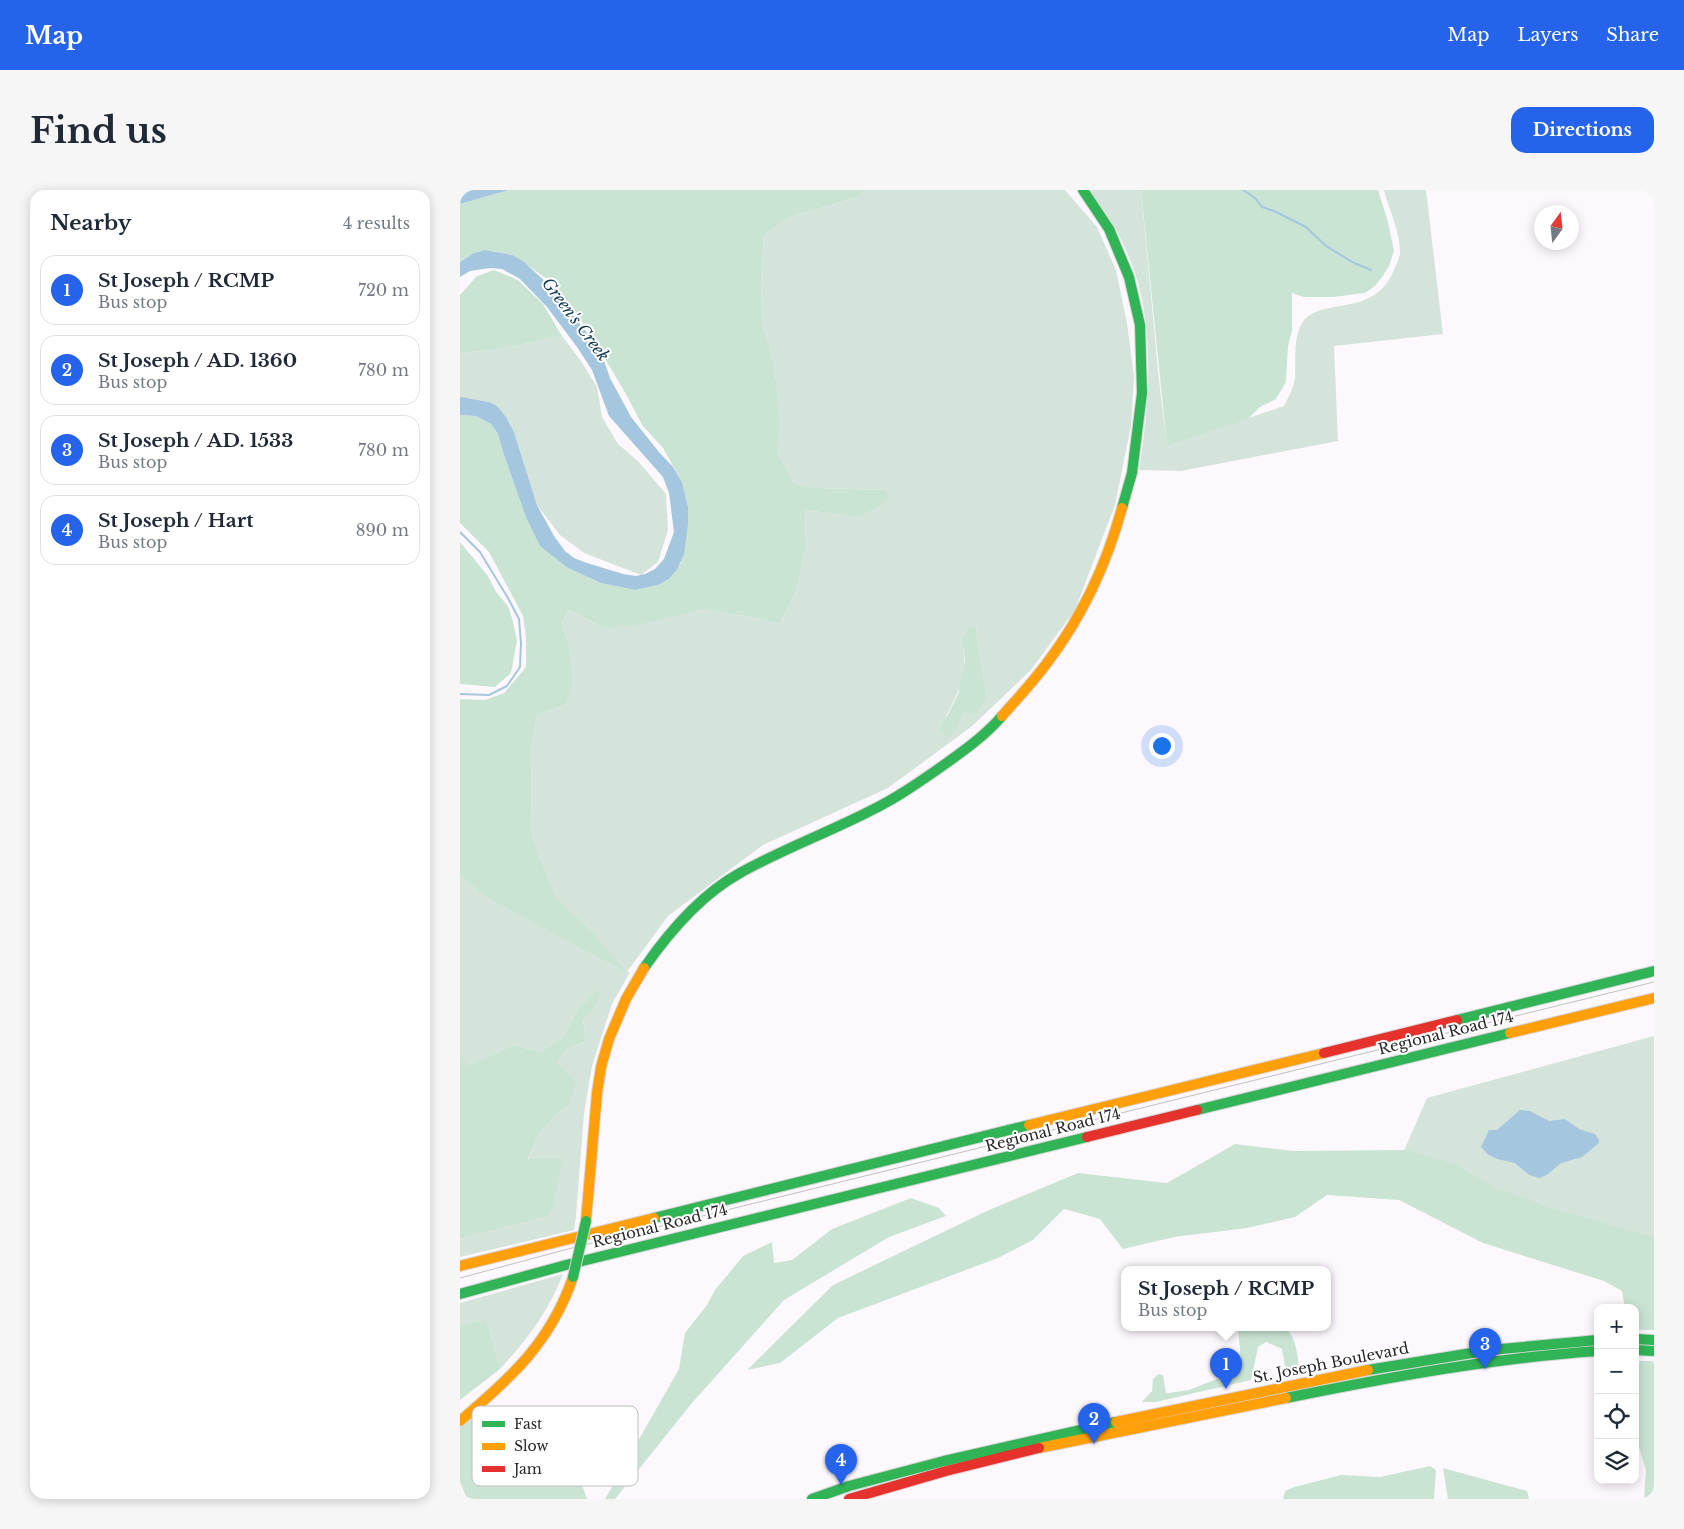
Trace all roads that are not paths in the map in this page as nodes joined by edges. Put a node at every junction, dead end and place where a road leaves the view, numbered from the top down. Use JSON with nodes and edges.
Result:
{"nodes":[{"id":1,"x":1083,"y":190,"type":"edge"},
{"id":2,"x":1654,"y":971,"type":"edge"},
{"id":3,"x":1654,"y":998,"type":"edge"},
{"id":4,"x":460,"y":1266,"type":"edge"},
{"id":5,"x":460,"y":1294,"type":"edge"},
{"id":6,"x":1594,"y":1340,"type":"edge"},
{"id":7,"x":1639,"y":1340,"type":"edge"},
{"id":8,"x":1654,"y":1340,"type":"edge"},
{"id":9,"x":1503,"y":1348,"type":"junction"},
{"id":10,"x":1639,"y":1350,"type":"edge"},
{"id":11,"x":1594,"y":1351,"type":"edge"},
{"id":12,"x":1654,"y":1351,"type":"edge"},
{"id":13,"x":1505,"y":1359,"type":"junction"},
{"id":14,"x":1351,"y":1374,"type":"junction"},
{"id":15,"x":1353,"y":1385,"type":"junction"},
{"id":16,"x":477,"y":1406,"type":"edge"},
{"id":17,"x":472,"y":1410,"type":"edge"},
{"id":18,"x":460,"y":1421,"type":"edge"},
{"id":19,"x":1072,"y":1435,"type":"junction"},
{"id":20,"x":971,"y":1458,"type":"junction"},
{"id":21,"x":812,"y":1499,"type":"edge"},
{"id":22,"x":849,"y":1499,"type":"edge"}],
"edges":[{"from":1,"to":16,"type":"main road","bridge":true},
{"from":2,"to":4,"type":"main road","name":"Regional Road 174"},
{"from":3,"to":5,"type":"main road","name":"Regional Road 174"},
{"from":6,"to":9,"type":"main road","name":"St. Joseph Boulevard"},
{"from":7,"to":8,"type":"main road"},
{"from":9,"to":13,"type":"main road"},
{"from":9,"to":14,"type":"main road","name":"St. Joseph Boulevard"},
{"from":10,"to":12,"type":"main road"},
{"from":11,"to":13,"type":"main road","name":"St. Joseph Boulevard"},
{"from":13,"to":15,"type":"main road","name":"St. Joseph Boulevard"},
{"from":14,"to":15,"type":"main road"},
{"from":14,"to":19,"type":"main road","name":"St. Joseph Boulevard"},
{"from":15,"to":19,"type":"main road","name":"St. Joseph Boulevard"},
{"from":17,"to":18,"type":"main road","bridge":true},
{"from":19,"to":20,"type":"main road","name":"St. Joseph Boulevard"},
{"from":20,"to":21,"type":"main road","name":"St. Joseph Boulevard"},
{"from":20,"to":22,"type":"main road","name":"St. Joseph Boulevard"}]}
